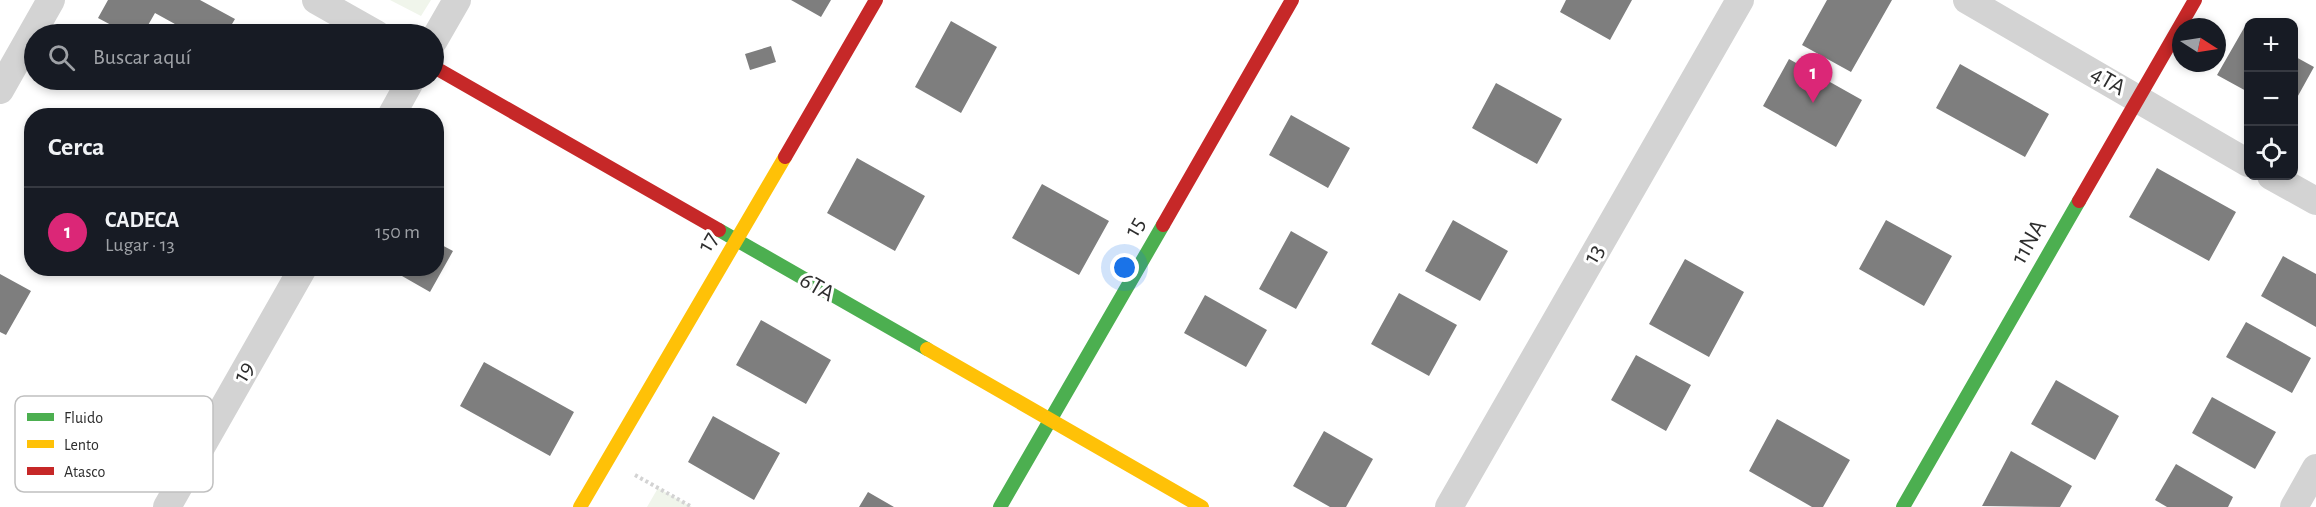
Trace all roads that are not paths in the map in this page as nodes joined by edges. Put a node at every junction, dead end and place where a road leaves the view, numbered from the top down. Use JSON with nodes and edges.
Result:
{"nodes":[{"id":1,"x":51,"y":0,"type":"edge"},
{"id":2,"x":316,"y":0,"type":"edge"},
{"id":3,"x":457,"y":0,"type":"edge"},
{"id":4,"x":876,"y":0,"type":"edge"},
{"id":5,"x":1292,"y":0,"type":"edge"},
{"id":6,"x":1740,"y":0,"type":"edge"},
{"id":7,"x":1967,"y":0,"type":"edge"},
{"id":8,"x":2195,"y":0,"type":"edge"},
{"id":9,"x":37,"y":24,"type":"edge"},
{"id":10,"x":358,"y":24,"type":"edge"},
{"id":11,"x":443,"y":24,"type":"edge"},
{"id":12,"x":24,"y":48,"type":"edge"},
{"id":13,"x":444,"y":74,"type":"edge"},
{"id":14,"x":0,"y":90,"type":"edge"},
{"id":15,"x":405,"y":90,"type":"edge"},
{"id":16,"x":2137,"y":98,"type":"junction"},
{"id":17,"x":395,"y":108,"type":"edge"},
{"id":18,"x":2244,"y":161,"type":"edge"},
{"id":19,"x":2278,"y":180,"type":"edge"},
{"id":20,"x":2316,"y":201,"type":"edge"},
{"id":21,"x":735,"y":240,"type":"junction"},
{"id":22,"x":298,"y":276,"type":"edge"},
{"id":23,"x":1050,"y":420,"type":"junction"},
{"id":24,"x":213,"y":426,"type":"edge"},
{"id":25,"x":2316,"y":468,"type":"edge"},
{"id":26,"x":176,"y":492,"type":"edge"},
{"id":27,"x":167,"y":507,"type":"edge"},
{"id":28,"x":580,"y":507,"type":"edge"},
{"id":29,"x":1000,"y":507,"type":"edge"},
{"id":30,"x":1202,"y":507,"type":"edge"},
{"id":31,"x":1449,"y":507,"type":"edge"},
{"id":32,"x":1903,"y":507,"type":"edge"},
{"id":33,"x":2294,"y":507,"type":"edge"}],
"edges":[{"from":1,"to":9,"type":"street"},
{"from":2,"to":10,"type":"street"},
{"from":3,"to":11,"type":"street"},
{"from":4,"to":21,"type":"street","name":"17"},
{"from":5,"to":23,"type":"street","name":"15"},
{"from":6,"to":31,"type":"street","name":"13"},
{"from":7,"to":16,"type":"street","name":"4TA"},
{"from":8,"to":16,"type":"street","name":"11NA"},
{"from":12,"to":14,"type":"street"},
{"from":13,"to":21,"type":"street","name":"6TA"},
{"from":15,"to":17,"type":"street"},
{"from":16,"to":18,"type":"street","name":"4TA"},
{"from":16,"to":32,"type":"street","name":"11NA"},
{"from":19,"to":20,"type":"street"},
{"from":21,"to":23,"type":"street","name":"6TA"},
{"from":21,"to":28,"type":"street","name":"17"},
{"from":22,"to":24,"type":"street","name":"19"},
{"from":23,"to":29,"type":"street","name":"15"},
{"from":23,"to":30,"type":"street","name":"6TA"},
{"from":25,"to":33,"type":"street"},
{"from":26,"to":27,"type":"street","name":"19"}]}
